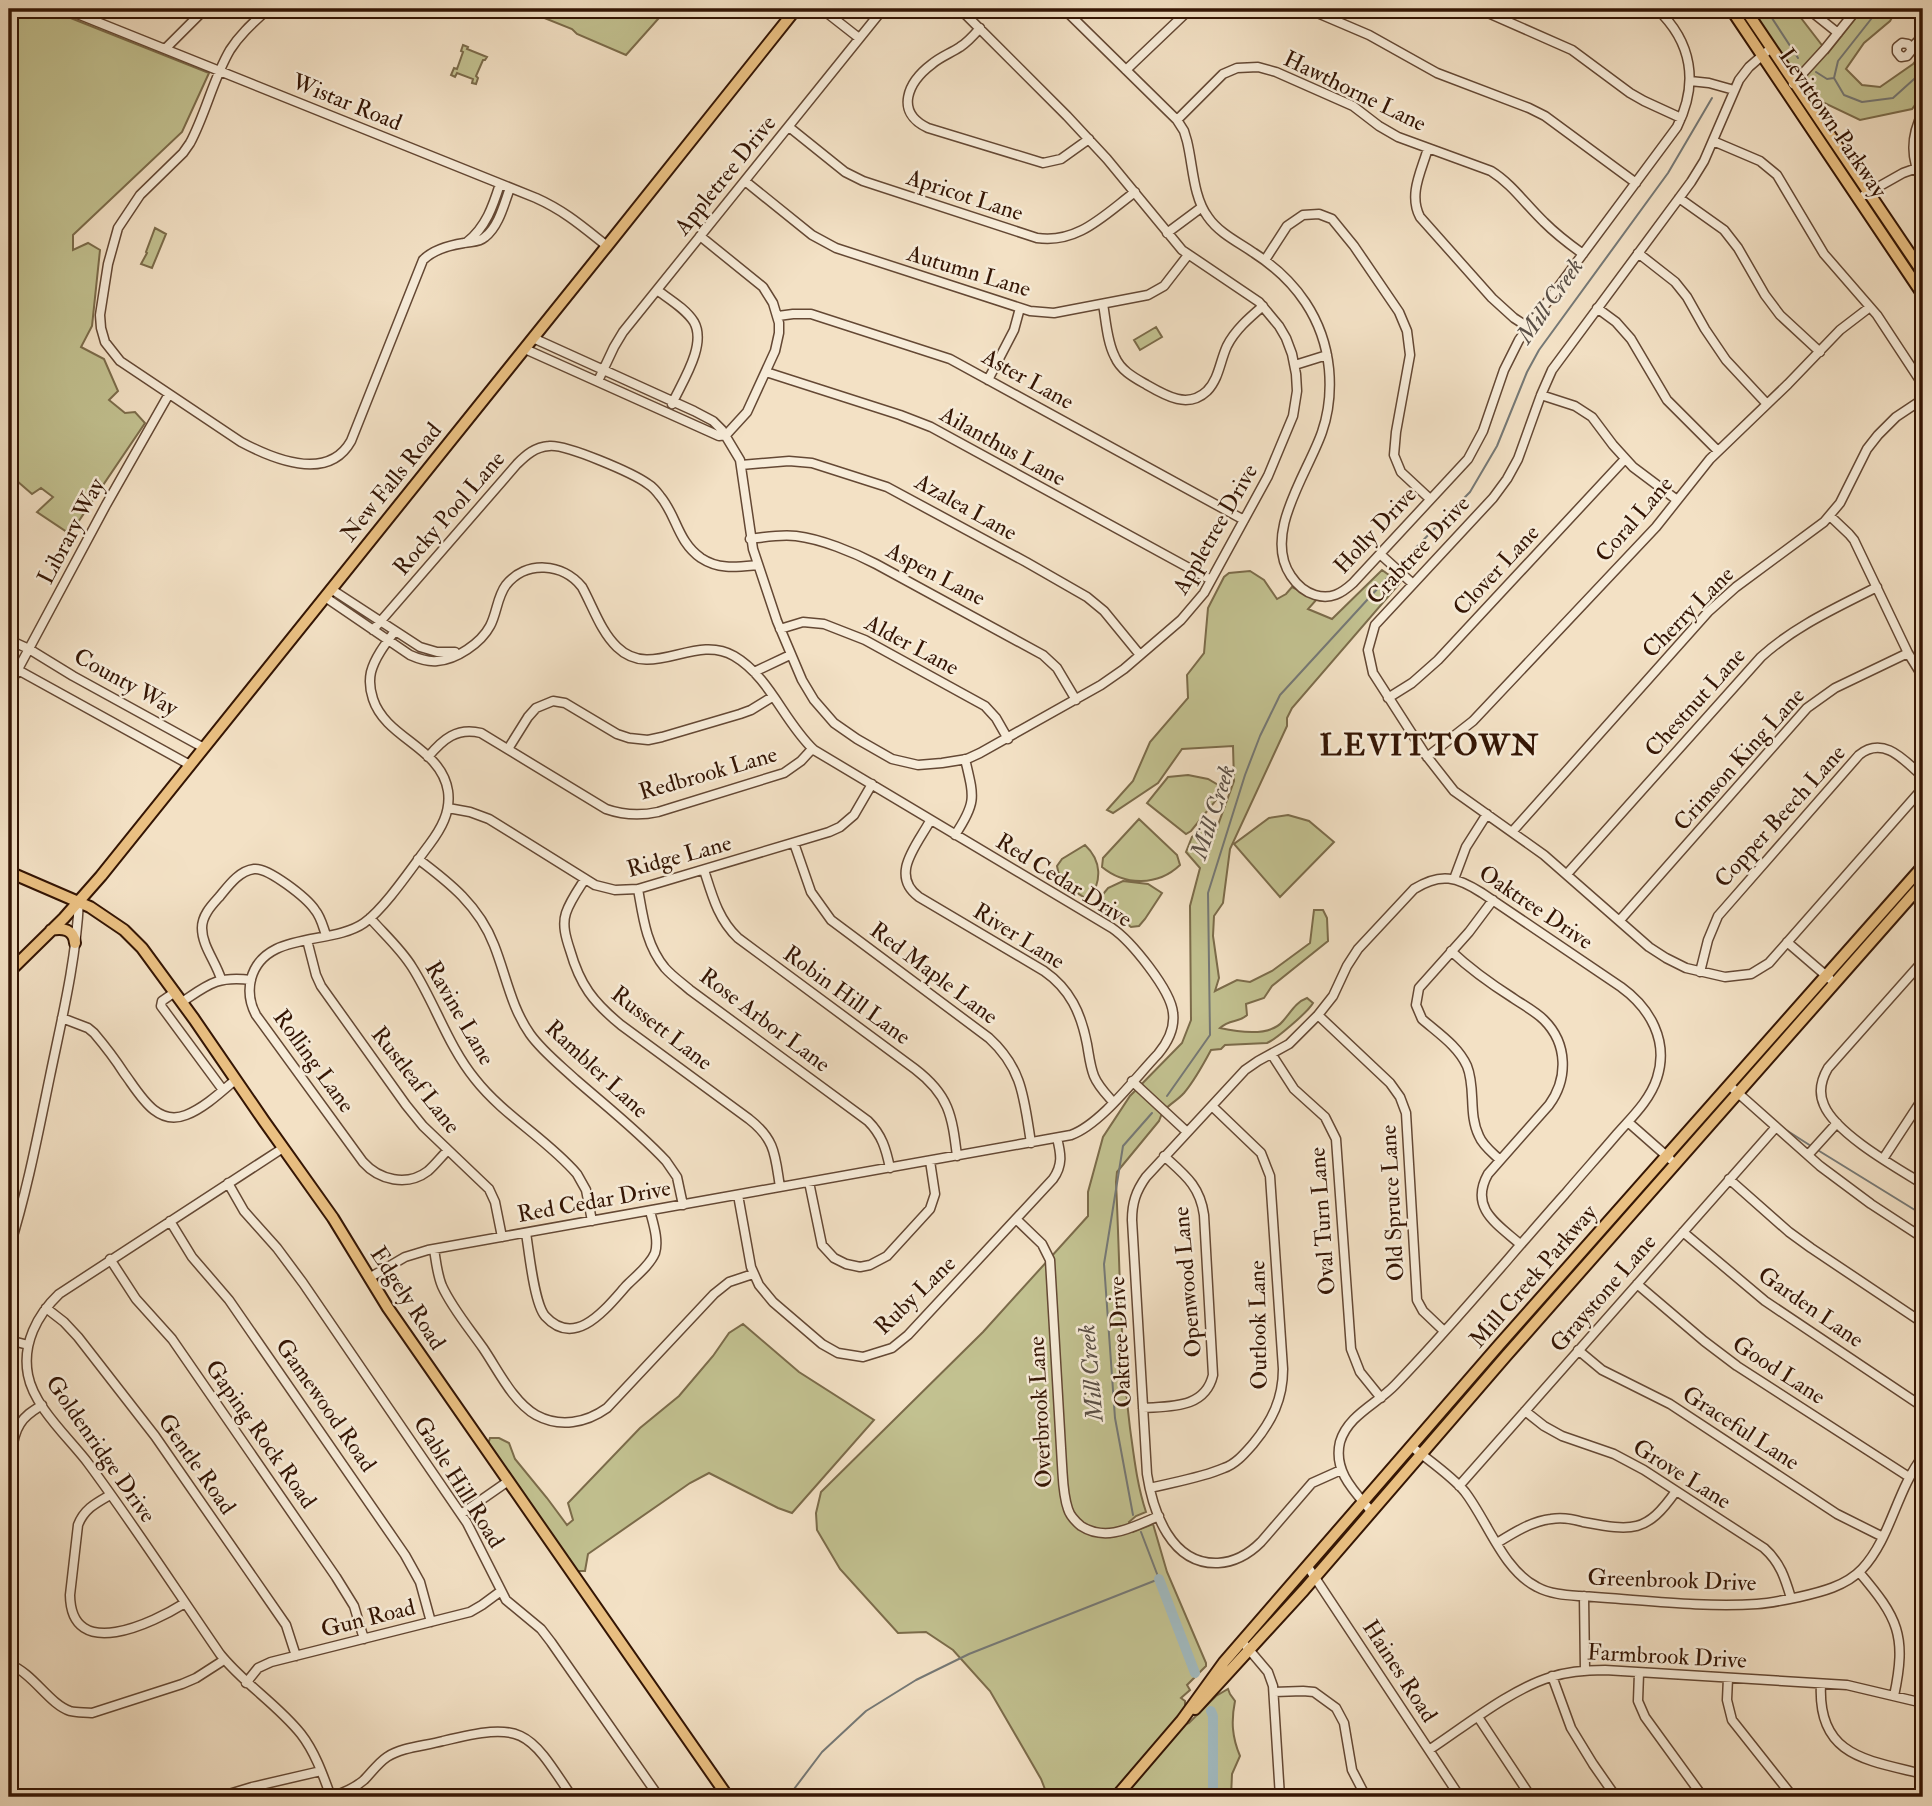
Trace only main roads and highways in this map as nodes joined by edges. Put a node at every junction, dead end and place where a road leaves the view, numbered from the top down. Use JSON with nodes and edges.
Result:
{"nodes":[{"id":1,"x":796,"y":9,"type":"edge"},
{"id":2,"x":1731,"y":9,"type":"edge"},
{"id":3,"x":1745,"y":9,"type":"edge"},
{"id":4,"x":1767,"y":52,"type":"junction"},
{"id":5,"x":1864,"y":196,"type":"junction"},
{"id":6,"x":1923,"y":273,"type":"edge"},
{"id":7,"x":1923,"y":295,"type":"edge"},
{"id":8,"x":1923,"y":866,"type":"edge"},
{"id":9,"x":9,"y":872,"type":"edge"},
{"id":10,"x":1923,"y":883,"type":"edge"},
{"id":11,"x":79,"y":901,"type":"junction"},
{"id":12,"x":51,"y":930,"type":"junction"},
{"id":13,"x":75,"y":943,"type":"road end"},
{"id":14,"x":9,"y":972,"type":"edge"},
{"id":15,"x":1830,"y":979,"type":"junction"},
{"id":16,"x":1367,"y":1507,"type":"junction"},
{"id":17,"x":1182,"y":1720,"type":"junction"},
{"id":18,"x":728,"y":1797,"type":"edge"},
{"id":19,"x":1116,"y":1797,"type":"edge"}],
"edges":[{"from":1,"to":11,"type":"main road","name":"New Falls Road"},
{"from":2,"to":4,"type":"main road","name":"Levittown Parkway"},
{"from":3,"to":4,"type":"main road","name":"Levittown Parkway"},
{"from":4,"to":5,"type":"main road","name":"Levittown Parkway"},
{"from":4,"to":5,"type":"main road","name":"Levittown Parkway"},
{"from":5,"to":6,"type":"main road","name":"Levittown Parkway"},
{"from":5,"to":7,"type":"main road","name":"Levittown Parkway"},
{"from":8,"to":15,"type":"main road","name":"Mill Creek Parkway"},
{"from":9,"to":11,"type":"main road","name":"Edgely Road"},
{"from":10,"to":15,"type":"main road","name":"Mill Creek Parkway"},
{"from":11,"to":12,"type":"main road","name":"New Falls Road"},
{"from":11,"to":18,"type":"main road","name":"Edgely Road"},
{"from":12,"to":13,"type":"main road"},
{"from":12,"to":14,"type":"main road","name":"New Falls Road"},
{"from":15,"to":16,"type":"main road","name":"Mill Creek Parkway"},
{"from":16,"to":17,"type":"main road","name":"Mill Creek Parkway"},
{"from":16,"to":17,"type":"main road","name":"Mill Creek Parkway"},
{"from":17,"to":19,"type":"main road","name":"Mill Creek Parkway"}]}
